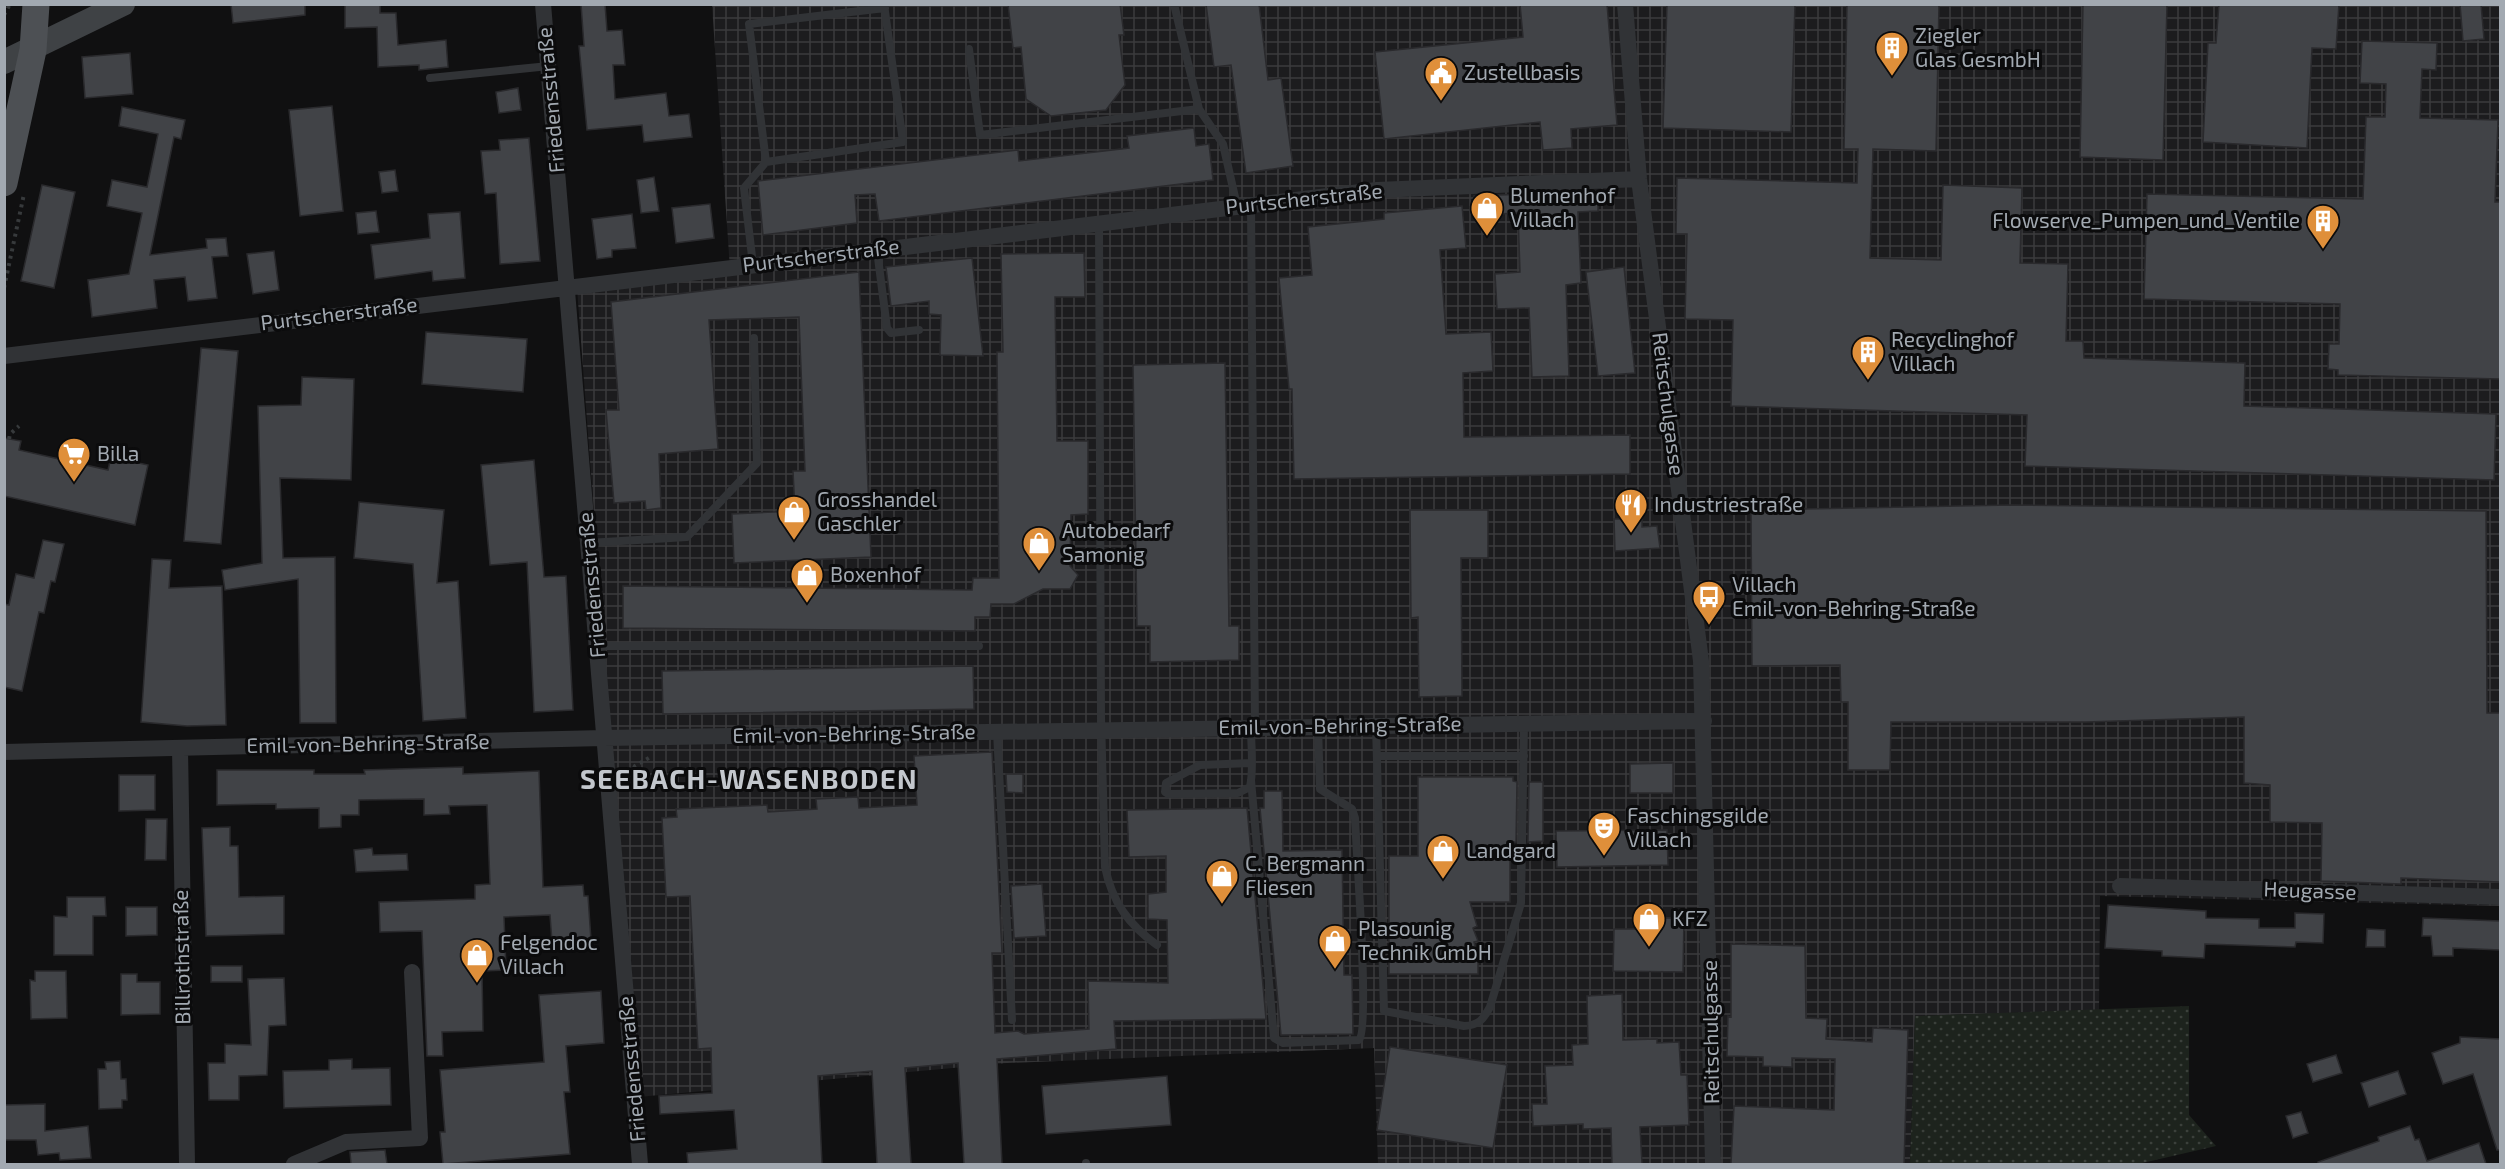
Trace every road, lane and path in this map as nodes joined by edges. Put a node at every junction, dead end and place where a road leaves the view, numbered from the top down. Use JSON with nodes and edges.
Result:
{"nodes":[{"id":1,"x":10,"y":4,"type":"edge"},
{"id":2,"x":36,"y":4,"type":"edge"},
{"id":3,"x":123,"y":4,"type":"edge"},
{"id":4,"x":543,"y":4,"type":"edge"},
{"id":5,"x":1174,"y":4,"type":"edge"},
{"id":6,"x":1625,"y":4,"type":"edge"},
{"id":7,"x":885,"y":6,"type":"edge"},
{"id":8,"x":4,"y":15,"type":"edge"},
{"id":9,"x":969,"y":49,"type":"dead end"},
{"id":10,"x":33,"y":50,"type":"junction"},
{"id":11,"x":4,"y":62,"type":"edge"},
{"id":12,"x":549,"y":66,"type":"junction"},
{"id":13,"x":430,"y":78,"type":"dead end"},
{"id":14,"x":1199,"y":109,"type":"junction"},
{"id":15,"x":766,"y":162,"type":"junction"},
{"id":16,"x":1640,"y":180,"type":"junction"},
{"id":17,"x":15,"y":186,"type":"edge"},
{"id":18,"x":1244,"y":205,"type":"junction"},
{"id":19,"x":1099,"y":223,"type":"junction"},
{"id":20,"x":877,"y":250,"type":"junction"},
{"id":21,"x":753,"y":265,"type":"junction"},
{"id":22,"x":4,"y":288,"type":"edge"},
{"id":23,"x":567,"y":288,"type":"junction"},
{"id":24,"x":919,"y":330,"type":"dead end"},
{"id":25,"x":754,"y":338,"type":"dead end"},
{"id":26,"x":4,"y":356,"type":"edge"},
{"id":27,"x":19,"y":426,"type":"dead end"},
{"id":28,"x":8,"y":435,"type":"edge"},
{"id":29,"x":588,"y":543,"type":"junction"},
{"id":30,"x":597,"y":646,"type":"junction"},
{"id":31,"x":979,"y":646,"type":"dead end"},
{"id":32,"x":1704,"y":721,"type":"junction"},
{"id":33,"x":1524,"y":723,"type":"junction"},
{"id":34,"x":1318,"y":726,"type":"junction"},
{"id":35,"x":1376,"y":726,"type":"junction"},
{"id":36,"x":1253,"y":728,"type":"junction"},
{"id":37,"x":1101,"y":730,"type":"junction"},
{"id":38,"x":997,"y":732,"type":"junction"},
{"id":39,"x":604,"y":738,"type":"junction"},
{"id":40,"x":180,"y":749,"type":"junction"},
{"id":41,"x":4,"y":752,"type":"edge"},
{"id":42,"x":656,"y":755,"type":"dead end"},
{"id":43,"x":1377,"y":756,"type":"junction"},
{"id":44,"x":1524,"y":756,"type":"junction"},
{"id":45,"x":1251,"y":763,"type":"junction"},
{"id":46,"x":1251,"y":780,"type":"junction"},
{"id":47,"x":626,"y":788,"type":"dead end"},
{"id":48,"x":2120,"y":886,"type":"dead end"},
{"id":49,"x":2500,"y":897,"type":"edge"},
{"id":50,"x":1157,"y":945,"type":"dead end"},
{"id":51,"x":412,"y":972,"type":"dead end"},
{"id":52,"x":1012,"y":1020,"type":"dead end"},
{"id":53,"x":187,"y":1164,"type":"edge"},
{"id":54,"x":294,"y":1164,"type":"edge"},
{"id":55,"x":640,"y":1164,"type":"edge"},
{"id":56,"x":1713,"y":1164,"type":"edge"}],
"edges":[{"from":1,"to":8,"type":"path"},
{"from":2,"to":10,"type":"main road"},
{"from":3,"to":10,"type":"street"},
{"from":4,"to":12,"type":"street","name":"Friedensstraße"},
{"from":5,"to":14,"type":"lane"},
{"from":6,"to":16,"type":"street","name":"Reitschulgasse"},
{"from":7,"to":15,"type":"lane"},
{"from":7,"to":15,"type":"lane"},
{"from":9,"to":14,"type":"lane"},
{"from":10,"to":11,"type":"street"},
{"from":10,"to":17,"type":"main road"},
{"from":12,"to":13,"type":"lane"},
{"from":12,"to":23,"type":"street","name":"Friedensstraße"},
{"from":14,"to":18,"type":"lane"},
{"from":15,"to":21,"type":"lane"},
{"from":16,"to":18,"type":"street","name":"Purtscherstraße"},
{"from":16,"to":32,"type":"street","name":"Reitschulgasse"},
{"from":17,"to":22,"type":"path"},
{"from":18,"to":19,"type":"street","name":"Purtscherstraße"},
{"from":18,"to":36,"type":"lane"},
{"from":19,"to":20,"type":"street","name":"Purtscherstraße"},
{"from":19,"to":37,"type":"lane"},
{"from":20,"to":21,"type":"street","name":"Purtscherstraße"},
{"from":20,"to":24,"type":"lane"},
{"from":21,"to":23,"type":"street","name":"Purtscherstraße"},
{"from":23,"to":26,"type":"street","name":"Purtscherstraße"},
{"from":23,"to":29,"type":"street","name":"Friedensstraße"},
{"from":25,"to":29,"type":"lane"},
{"from":27,"to":28,"type":"path"},
{"from":29,"to":30,"type":"street","name":"Friedensstraße"},
{"from":30,"to":31,"type":"lane"},
{"from":30,"to":39,"type":"street","name":"Friedensstraße"},
{"from":32,"to":33,"type":"street","name":"Emil-von-Behring-Straße"},
{"from":32,"to":56,"type":"street","name":"Reitschulgasse"},
{"from":33,"to":35,"type":"street","name":"Emil-von-Behring-Straße"},
{"from":33,"to":44,"type":"lane"},
{"from":34,"to":35,"type":"street","name":"Emil-von-Behring-Straße"},
{"from":34,"to":36,"type":"street","name":"Emil-von-Behring-Straße"},
{"from":34,"to":46,"type":"lane"},
{"from":35,"to":43,"type":"lane"},
{"from":36,"to":37,"type":"street","name":"Emil-von-Behring-Straße"},
{"from":36,"to":45,"type":"lane"},
{"from":37,"to":38,"type":"street","name":"Emil-von-Behring-Straße"},
{"from":37,"to":50,"type":"lane"},
{"from":38,"to":39,"type":"street","name":"Emil-von-Behring-Straße"},
{"from":38,"to":52,"type":"lane"},
{"from":39,"to":40,"type":"street","name":"Emil-von-Behring-Straße"},
{"from":39,"to":55,"type":"street","name":"Friedensstraße"},
{"from":40,"to":41,"type":"street","name":"Emil-von-Behring-Straße"},
{"from":40,"to":53,"type":"street","name":"Billrothstraße"},
{"from":42,"to":47,"type":"path"},
{"from":43,"to":44,"type":"lane"},
{"from":43,"to":44,"type":"lane"},
{"from":45,"to":46,"type":"lane"},
{"from":45,"to":46,"type":"lane"},
{"from":48,"to":49,"type":"street","name":"Heugasse"},
{"from":51,"to":54,"type":"street"}]}
